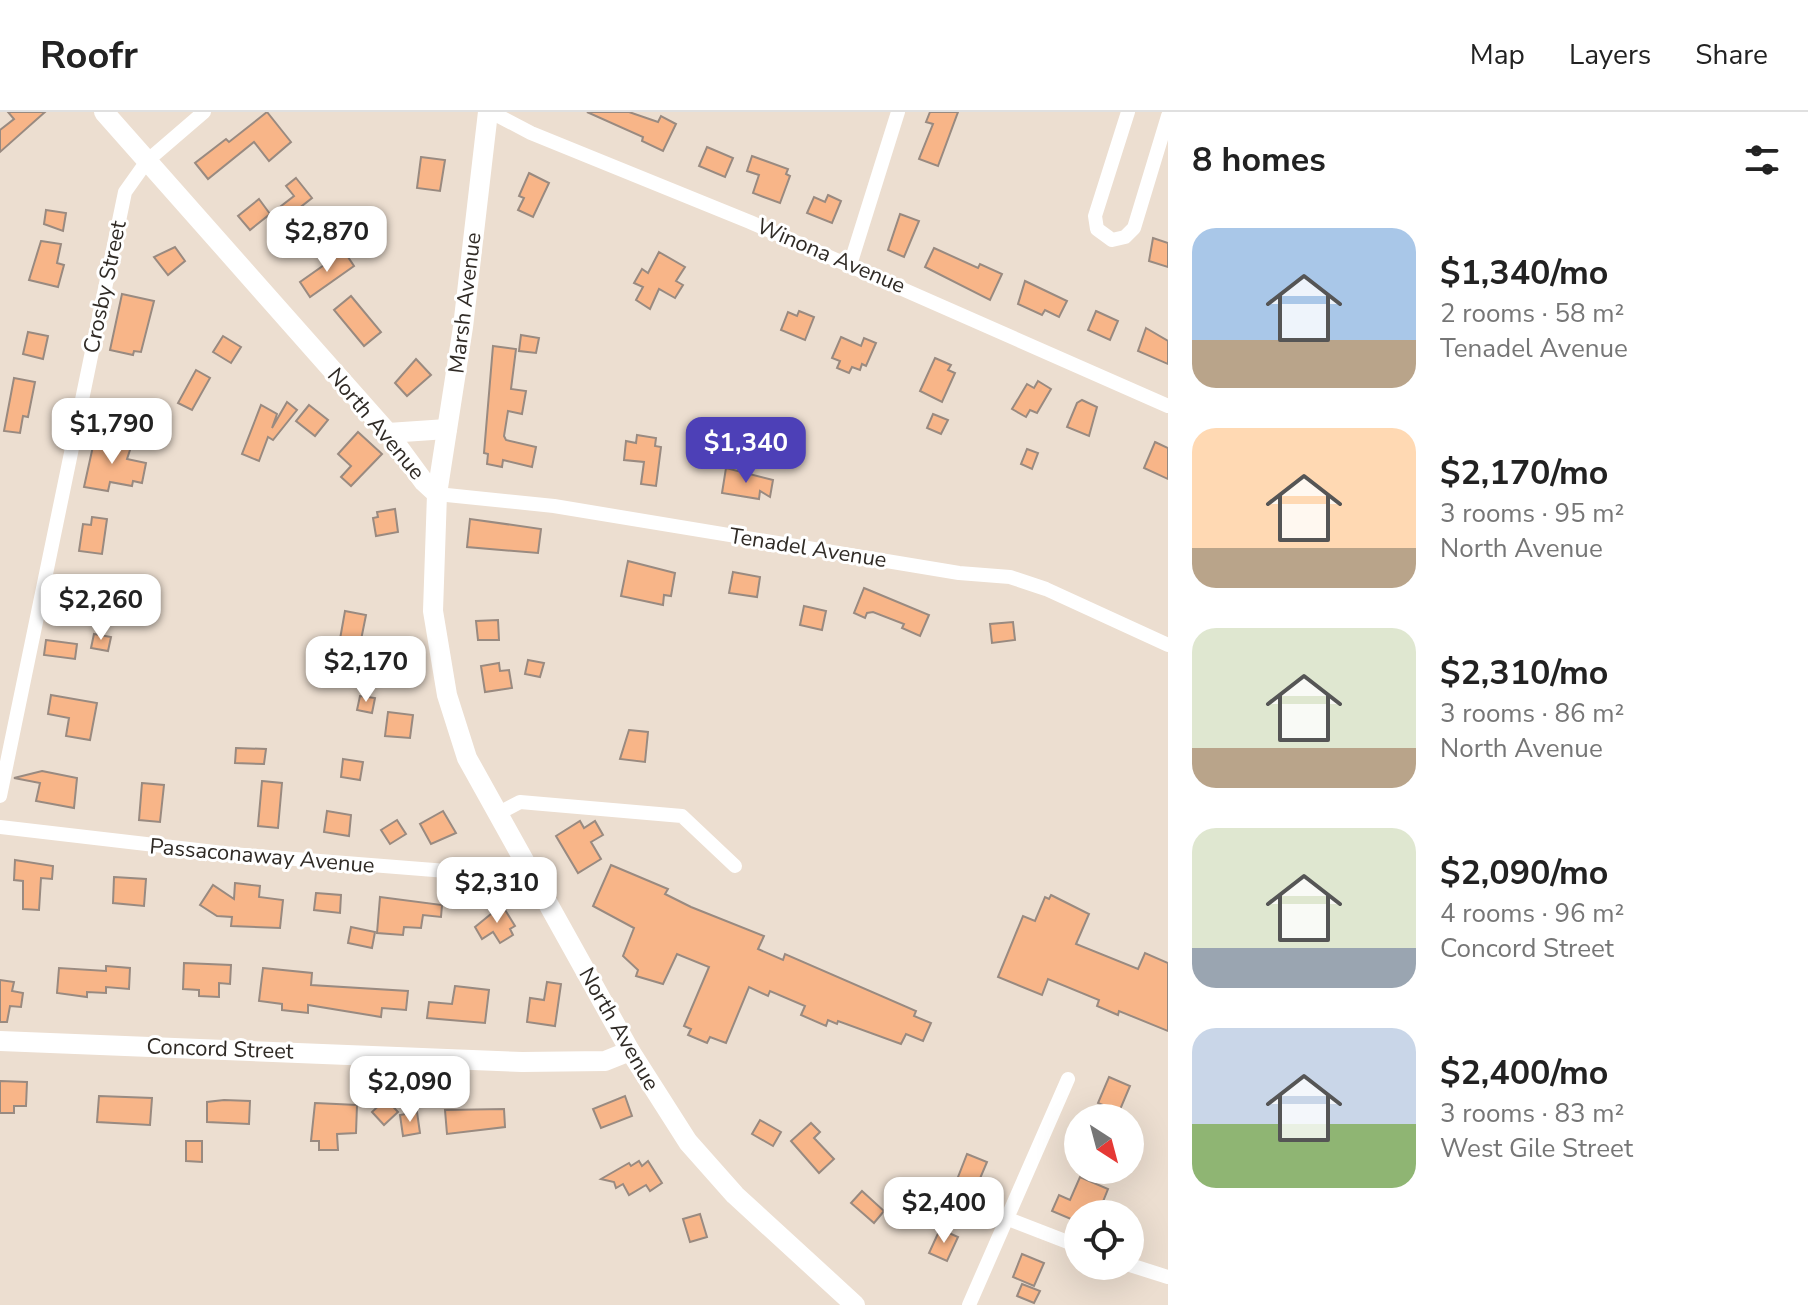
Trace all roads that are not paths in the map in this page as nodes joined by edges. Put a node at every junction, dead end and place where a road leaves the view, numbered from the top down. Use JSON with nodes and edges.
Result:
{"nodes":[{"id":1,"x":104,"y":112,"type":"edge"},
{"id":2,"x":204,"y":112,"type":"edge"},
{"id":3,"x":490,"y":112,"type":"edge"},
{"id":4,"x":898,"y":112,"type":"edge"},
{"id":5,"x":1128,"y":112,"type":"edge"},
{"id":6,"x":1168,"y":116,"type":"edge"},
{"id":7,"x":147,"y":161,"type":"junction"},
{"id":8,"x":850,"y":265,"type":"junction"},
{"id":9,"x":1168,"y":406,"type":"edge"},
{"id":10,"x":447,"y":429,"type":"junction"},
{"id":11,"x":388,"y":433,"type":"junction"},
{"id":12,"x":437,"y":494,"type":"junction"},
{"id":13,"x":1168,"y":645,"type":"edge"},
{"id":14,"x":0,"y":796,"type":"edge"},
{"id":15,"x":497,"y":814,"type":"junction"},
{"id":16,"x":0,"y":827,"type":"edge"},
{"id":17,"x":523,"y":862,"type":"junction"},
{"id":18,"x":735,"y":866,"type":"dead end"},
{"id":19,"x":0,"y":1041,"type":"edge"},
{"id":20,"x":630,"y":1051,"type":"junction"},
{"id":21,"x":1068,"y":1079,"type":"dead end"},
{"id":22,"x":1008,"y":1219,"type":"junction"},
{"id":23,"x":1064,"y":1241,"type":"edge"},
{"id":24,"x":1144,"y":1269,"type":"edge"},
{"id":25,"x":1168,"y":1277,"type":"edge"},
{"id":26,"x":855,"y":1305,"type":"edge"},
{"id":27,"x":969,"y":1305,"type":"edge"}],
"edges":[{"from":1,"to":7,"type":"main road","name":"North Avenue"},
{"from":2,"to":7,"type":"street","name":"Crosby Street"},
{"from":3,"to":8,"type":"street","name":"Winona Avenue"},
{"from":3,"to":10,"type":"main road","name":"Marsh Avenue"},
{"from":4,"to":8,"type":"street"},
{"from":5,"to":6,"type":"street"},
{"from":7,"to":11,"type":"main road","name":"North Avenue"},
{"from":7,"to":14,"type":"street","name":"Crosby Street"},
{"from":8,"to":9,"type":"street","name":"Winona Avenue"},
{"from":10,"to":11,"type":"main road"},
{"from":10,"to":12,"type":"main road","name":"Marsh Avenue"},
{"from":11,"to":12,"type":"main road","name":"North Avenue"},
{"from":12,"to":13,"type":"street","name":"Tenadel Avenue"},
{"from":12,"to":15,"type":"main road","name":"North Avenue"},
{"from":15,"to":17,"type":"main road","name":"North Avenue"},
{"from":15,"to":18,"type":"street"},
{"from":16,"to":17,"type":"street","name":"Passaconaway Avenue"},
{"from":17,"to":20,"type":"main road","name":"North Avenue"},
{"from":19,"to":20,"type":"main road","name":"Concord Street"},
{"from":20,"to":26,"type":"main road","name":"North Avenue"},
{"from":21,"to":22,"type":"street"},
{"from":22,"to":23,"type":"street"},
{"from":22,"to":27,"type":"street"},
{"from":24,"to":25,"type":"street"}]}
